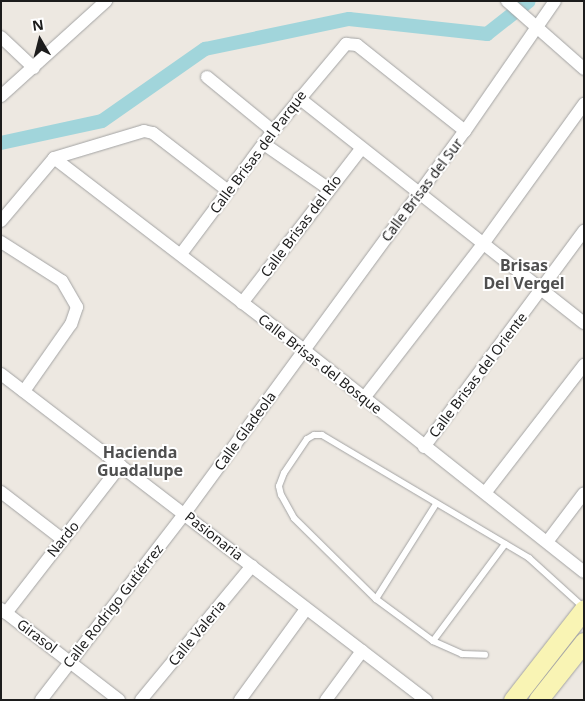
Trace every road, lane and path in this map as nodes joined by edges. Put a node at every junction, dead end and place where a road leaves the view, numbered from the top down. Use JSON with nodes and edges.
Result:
{"nodes":[{"id":1,"x":106,"y":1,"type":"edge"},
{"id":2,"x":507,"y":1,"type":"edge"},
{"id":3,"x":555,"y":1,"type":"edge"},
{"id":4,"x":536,"y":28,"type":"junction"},
{"id":5,"x":1,"y":37,"type":"edge"},
{"id":6,"x":34,"y":68,"type":"junction"},
{"id":7,"x":584,"y":68,"type":"edge"},
{"id":8,"x":207,"y":77,"type":"dead end"},
{"id":9,"x":1,"y":96,"type":"edge"},
{"id":10,"x":299,"y":98,"type":"junction"},
{"id":11,"x":584,"y":104,"type":"edge"},
{"id":12,"x":273,"y":131,"type":"junction"},
{"id":13,"x":465,"y":131,"type":"junction"},
{"id":14,"x":264,"y":144,"type":"junction"},
{"id":15,"x":361,"y":149,"type":"junction"},
{"id":16,"x":54,"y":158,"type":"junction"},
{"id":17,"x":328,"y":189,"type":"junction"},
{"id":18,"x":228,"y":190,"type":"junction"},
{"id":19,"x":418,"y":194,"type":"junction"},
{"id":20,"x":1,"y":221,"type":"edge"},
{"id":21,"x":584,"y":231,"type":"edge"},
{"id":22,"x":1,"y":242,"type":"edge"},
{"id":23,"x":483,"y":244,"type":"junction"},
{"id":24,"x":181,"y":254,"type":"junction"},
{"id":25,"x":542,"y":290,"type":"junction"},
{"id":26,"x":242,"y":303,"type":"junction"},
{"id":27,"x":584,"y":323,"type":"edge"},
{"id":28,"x":304,"y":350,"type":"junction"},
{"id":29,"x":584,"y":366,"type":"edge"},
{"id":30,"x":1,"y":374,"type":"edge"},
{"id":31,"x":24,"y":391,"type":"junction"},
{"id":32,"x":364,"y":398,"type":"junction"},
{"id":33,"x":424,"y":447,"type":"junction"},
{"id":34,"x":121,"y":465,"type":"junction"},
{"id":35,"x":1,"y":492,"type":"edge"},
{"id":36,"x":485,"y":493,"type":"junction"},
{"id":37,"x":584,"y":493,"type":"edge"},
{"id":38,"x":436,"y":504,"type":"junction"},
{"id":39,"x":185,"y":513,"type":"junction"},
{"id":40,"x":62,"y":539,"type":"junction"},
{"id":41,"x":547,"y":542,"type":"junction"},
{"id":42,"x":505,"y":544,"type":"junction"},
{"id":43,"x":252,"y":566,"type":"junction"},
{"id":44,"x":584,"y":572,"type":"edge"},
{"id":45,"x":376,"y":599,"type":"junction"},
{"id":46,"x":584,"y":608,"type":"edge"},
{"id":47,"x":306,"y":609,"type":"junction"},
{"id":48,"x":4,"y":611,"type":"edge"},
{"id":49,"x":433,"y":641,"type":"junction"},
{"id":50,"x":584,"y":642,"type":"edge"},
{"id":51,"x":362,"y":651,"type":"junction"},
{"id":52,"x":485,"y":655,"type":"dead end"},
{"id":53,"x":69,"y":661,"type":"junction"},
{"id":54,"x":421,"y":698,"type":"edge"},
{"id":55,"x":41,"y":700,"type":"edge"},
{"id":56,"x":119,"y":700,"type":"edge"},
{"id":57,"x":141,"y":700,"type":"edge"},
{"id":58,"x":240,"y":700,"type":"edge"},
{"id":59,"x":326,"y":700,"type":"edge"},
{"id":60,"x":513,"y":700,"type":"edge"},
{"id":61,"x":538,"y":700,"type":"edge"}],
"edges":[{"from":1,"to":6,"type":"street"},
{"from":2,"to":4,"type":"street"},
{"from":3,"to":4,"type":"street","name":"Calle Brisas del Sur"},
{"from":4,"to":7,"type":"street"},
{"from":4,"to":13,"type":"street","name":"Calle Brisas del Sur"},
{"from":5,"to":6,"type":"street"},
{"from":6,"to":9,"type":"street"},
{"from":8,"to":12,"type":"street"},
{"from":10,"to":12,"type":"street","name":"Calle Brisas del Parque"},
{"from":10,"to":13,"type":"street","name":"Calle Brisas del Parque"},
{"from":10,"to":15,"type":"street"},
{"from":11,"to":23,"type":"street"},
{"from":12,"to":14,"type":"street","name":"Calle Brisas del Parque"},
{"from":13,"to":19,"type":"street","name":"Calle Brisas del Sur"},
{"from":14,"to":17,"type":"street"},
{"from":14,"to":18,"type":"street","name":"Calle Brisas del Parque"},
{"from":15,"to":17,"type":"street","name":"Calle Brisas del Río"},
{"from":15,"to":19,"type":"street"},
{"from":16,"to":18,"type":"street"},
{"from":16,"to":20,"type":"street"},
{"from":16,"to":24,"type":"street","name":"Calle Brisas del Bosque"},
{"from":17,"to":26,"type":"street","name":"Calle Brisas del Río"},
{"from":18,"to":24,"type":"street","name":"Calle Brisas del Parque"},
{"from":19,"to":23,"type":"street"},
{"from":19,"to":28,"type":"street","name":"Calle Brisas del Sur"},
{"from":21,"to":25,"type":"street","name":"Calle Brisas del Oriente"},
{"from":22,"to":31,"type":"street"},
{"from":23,"to":25,"type":"street"},
{"from":23,"to":32,"type":"street"},
{"from":24,"to":26,"type":"street","name":"Calle Brisas del Bosque"},
{"from":25,"to":27,"type":"street"},
{"from":25,"to":33,"type":"street","name":"Calle Brisas del Oriente"},
{"from":26,"to":28,"type":"street","name":"Calle Brisas del Bosque"},
{"from":28,"to":32,"type":"street","name":"Calle Brisas del Bosque"},
{"from":28,"to":39,"type":"street","name":"Calle Gladeola"},
{"from":29,"to":36,"type":"street"},
{"from":30,"to":31,"type":"street","name":"Pasionaria"},
{"from":31,"to":34,"type":"street","name":"Pasionaria"},
{"from":32,"to":33,"type":"street","name":"Calle Brisas del Bosque"},
{"from":33,"to":36,"type":"street","name":"Calle Brisas del Bosque"},
{"from":34,"to":39,"type":"street","name":"Pasionaria"},
{"from":34,"to":40,"type":"street","name":"Nardo"},
{"from":35,"to":40,"type":"street"},
{"from":36,"to":41,"type":"street","name":"Calle Brisas del Bosque"},
{"from":37,"to":41,"type":"street"},
{"from":38,"to":42,"type":"lane"},
{"from":38,"to":45,"type":"lane"},
{"from":38,"to":45,"type":"lane"},
{"from":39,"to":43,"type":"street","name":"Pasionaria"},
{"from":39,"to":53,"type":"street","name":"Calle Rodrigo Gutiérrez"},
{"from":40,"to":48,"type":"street","name":"Nardo"},
{"from":41,"to":44,"type":"street","name":"Calle Brisas del Bosque"},
{"from":42,"to":46,"type":"lane"},
{"from":42,"to":49,"type":"lane"},
{"from":43,"to":47,"type":"street","name":"Pasionaria"},
{"from":43,"to":57,"type":"street","name":"Calle Valeria"},
{"from":45,"to":49,"type":"lane"},
{"from":46,"to":60,"type":"street"},
{"from":47,"to":51,"type":"street","name":"Pasionaria"},
{"from":47,"to":58,"type":"street"},
{"from":48,"to":53,"type":"street","name":"Girasol"},
{"from":49,"to":52,"type":"lane"},
{"from":50,"to":61,"type":"street"},
{"from":51,"to":54,"type":"street","name":"Pasionaria"},
{"from":51,"to":59,"type":"street"},
{"from":53,"to":55,"type":"street","name":"Calle Rodrigo Gutiérrez"},
{"from":53,"to":56,"type":"street","name":"Girasol"}]}
